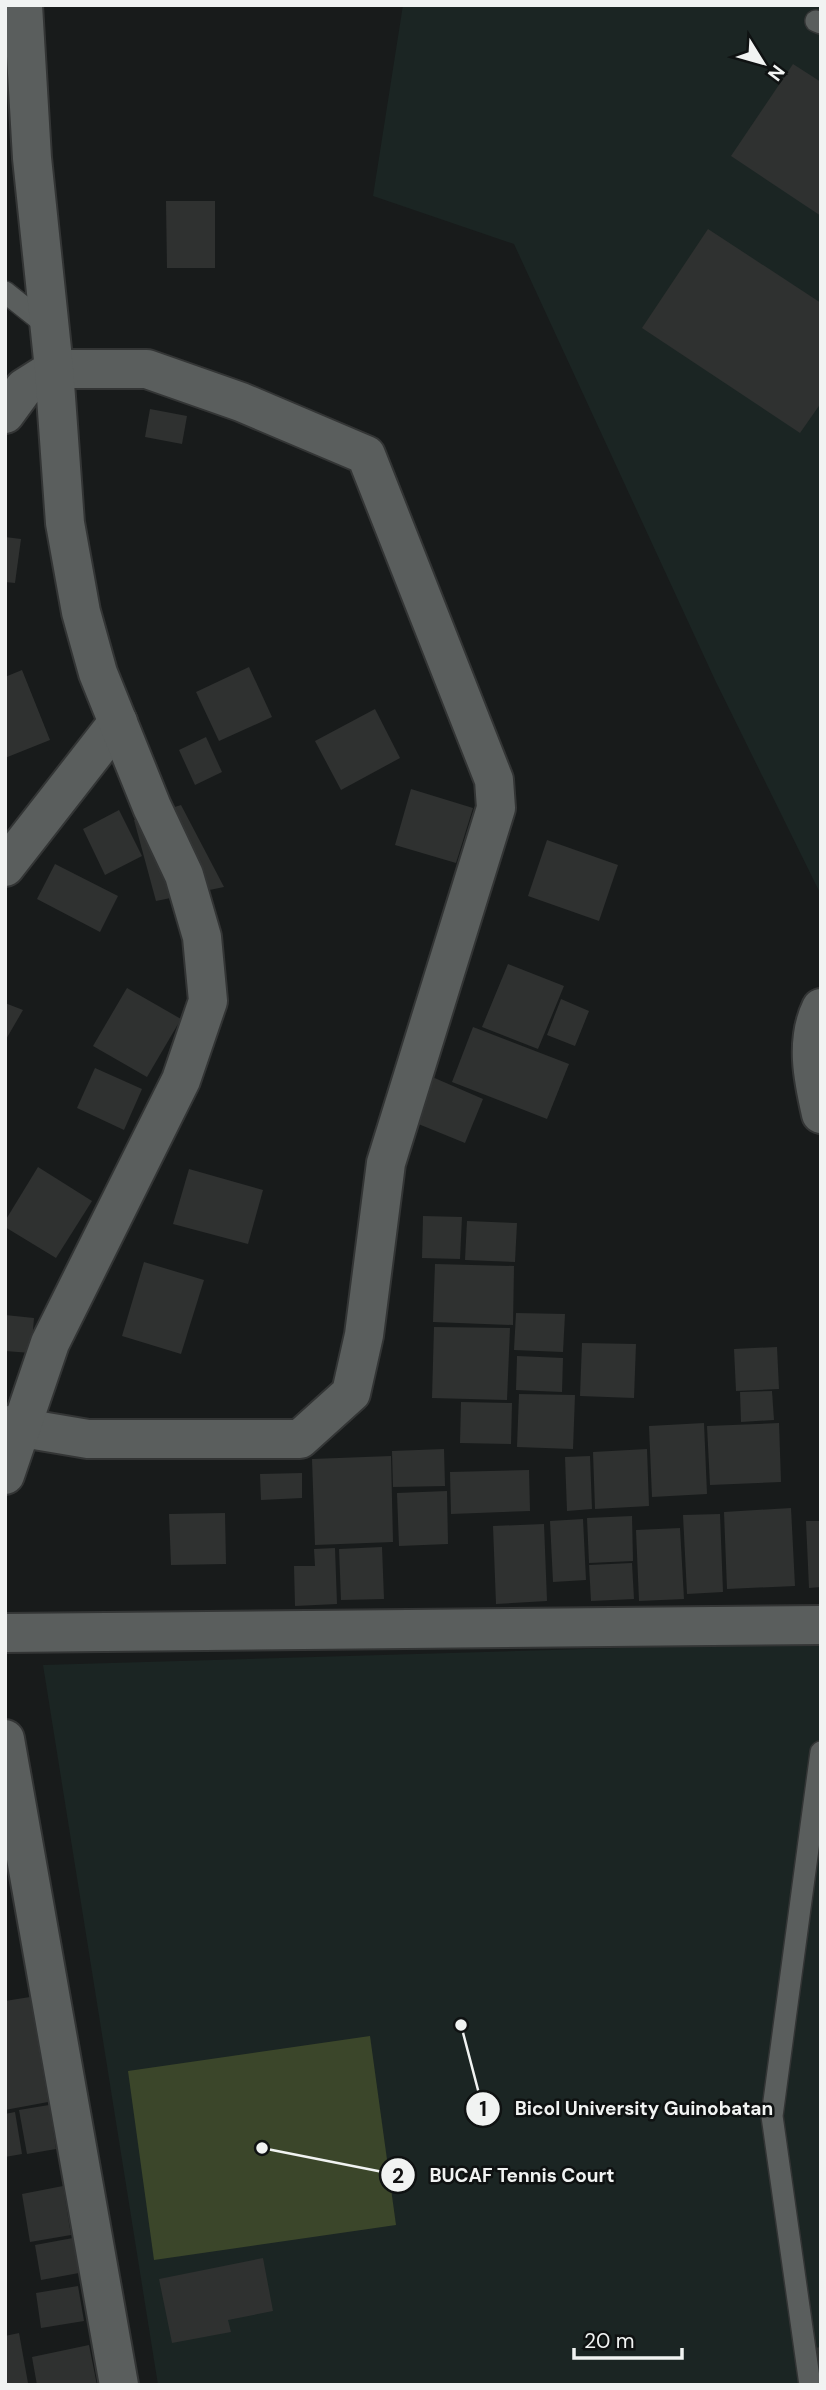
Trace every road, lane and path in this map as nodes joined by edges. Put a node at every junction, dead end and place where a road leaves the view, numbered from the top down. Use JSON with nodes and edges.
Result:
{"nodes":[{"id":1,"x":23,"y":5,"type":"edge"},
{"id":2,"x":5,"y":292,"type":"edge"},
{"id":3,"x":49,"y":327,"type":"junction"},
{"id":4,"x":54,"y":369,"type":"junction"},
{"id":5,"x":5,"y":414,"type":"edge"},
{"id":6,"x":118,"y":722,"type":"junction"},
{"id":7,"x":5,"y":867,"type":"edge"},
{"id":8,"x":821,"y":1008,"type":"edge"},
{"id":9,"x":821,"y":1114,"type":"edge"},
{"id":10,"x":13,"y":1427,"type":"edge"},
{"id":11,"x":5,"y":1475,"type":"edge"},
{"id":12,"x":821,"y":1625,"type":"edge"},
{"id":13,"x":5,"y":1633,"type":"edge"},
{"id":14,"x":5,"y":1739,"type":"edge"},
{"id":15,"x":821,"y":1752,"type":"edge"},
{"id":16,"x":119,"y":2385,"type":"edge"},
{"id":17,"x":810,"y":2385,"type":"edge"}],
"edges":[{"from":1,"to":3,"type":"street"},
{"from":2,"to":3,"type":"lane"},
{"from":3,"to":4,"type":"street"},
{"from":4,"to":5,"type":"street"},
{"from":4,"to":6,"type":"street"},
{"from":4,"to":10,"type":"street"},
{"from":6,"to":7,"type":"street"},
{"from":6,"to":10,"type":"street"},
{"from":8,"to":9,"type":"street"},
{"from":10,"to":11,"type":"street"},
{"from":12,"to":13,"type":"street"},
{"from":14,"to":16,"type":"street"},
{"from":15,"to":17,"type":"lane"}]}
